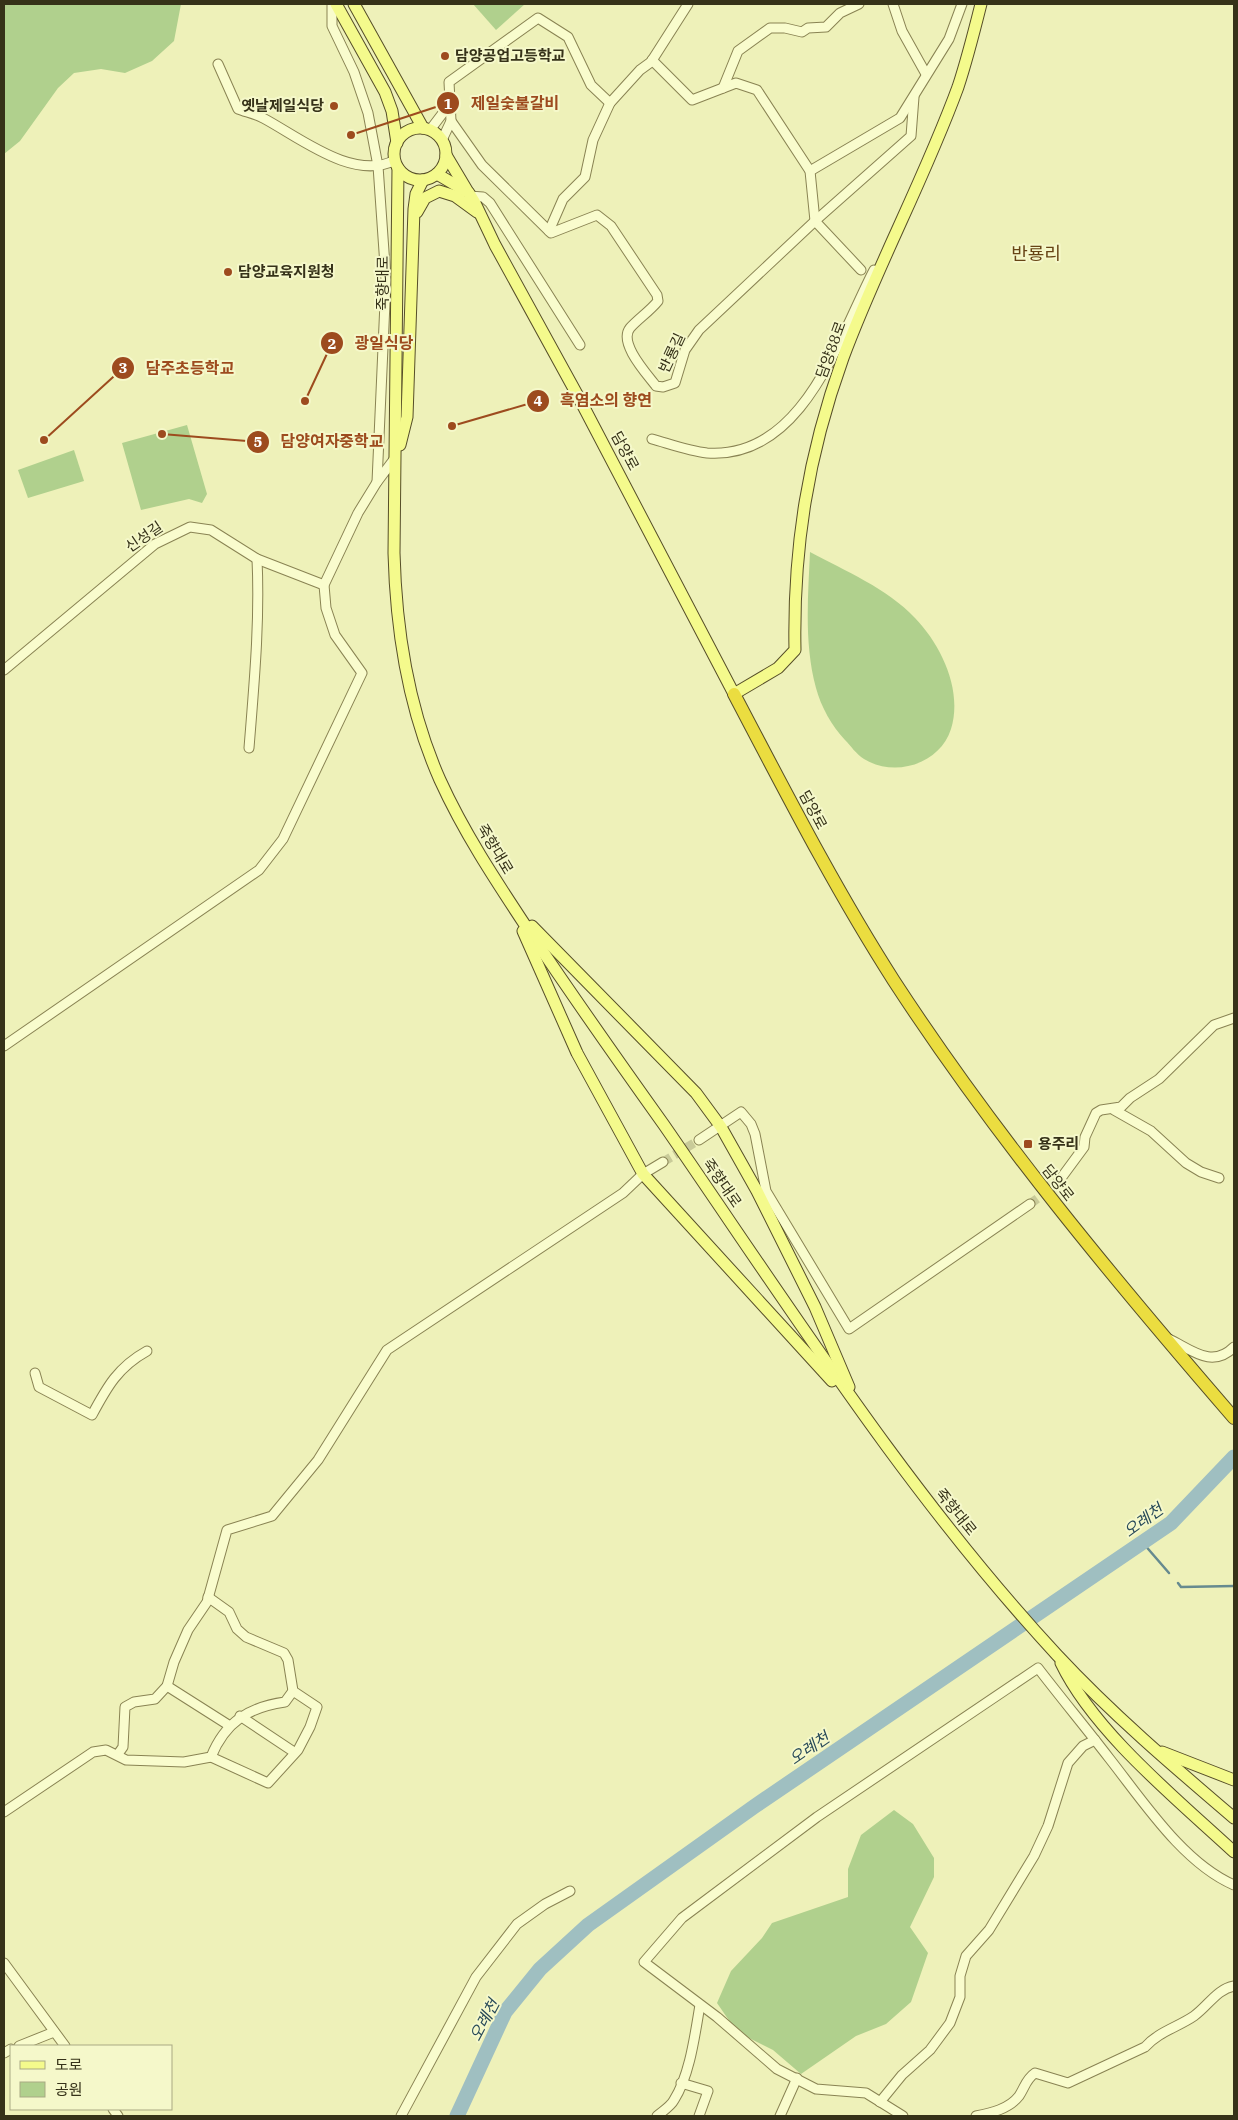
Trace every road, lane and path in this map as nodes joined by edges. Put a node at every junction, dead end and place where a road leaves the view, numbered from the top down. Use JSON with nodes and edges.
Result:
{"nodes":[{"id":1,"x":334,"y":4,"type":"edge"},
{"id":2,"x":354,"y":4,"type":"edge"},
{"id":3,"x":688,"y":4,"type":"edge"},
{"id":4,"x":859,"y":4,"type":"edge"},
{"id":5,"x":893,"y":4,"type":"edge"},
{"id":6,"x":962,"y":4,"type":"edge"},
{"id":7,"x":981,"y":4,"type":"edge"},
{"id":8,"x":652,"y":60,"type":"junction"},
{"id":9,"x":218,"y":64,"type":"dead end"},
{"id":10,"x":926,"y":74,"type":"junction"},
{"id":11,"x":722,"y":88,"type":"junction"},
{"id":12,"x":914,"y":98,"type":"junction"},
{"id":13,"x":610,"y":104,"type":"junction"},
{"id":14,"x":448,"y":105,"type":"junction"},
{"id":15,"x":451,"y":121,"type":"junction"},
{"id":16,"x":426,"y":129,"type":"junction"},
{"id":17,"x":442,"y":140,"type":"junction"},
{"id":18,"x":397,"y":142,"type":"junction"},
{"id":19,"x":446,"y":155,"type":"junction"},
{"id":20,"x":397,"y":164,"type":"junction"},
{"id":21,"x":378,"y":166,"type":"junction"},
{"id":22,"x":810,"y":171,"type":"junction"},
{"id":23,"x":437,"y":174,"type":"junction"},
{"id":24,"x":423,"y":180,"type":"junction"},
{"id":25,"x":469,"y":194,"type":"junction"},
{"id":26,"x":904,"y":212,"type":"junction"},
{"id":27,"x":481,"y":216,"type":"junction"},
{"id":28,"x":815,"y":221,"type":"junction"},
{"id":29,"x":413,"y":228,"type":"junction"},
{"id":30,"x":549,"y":231,"type":"junction"},
{"id":31,"x":861,"y":270,"type":"dead end"},
{"id":32,"x":580,"y":345,"type":"dead end"},
{"id":33,"x":652,"y":439,"type":"dead end"},
{"id":34,"x":395,"y":458,"type":"junction"},
{"id":35,"x":377,"y":482,"type":"junction"},
{"id":36,"x":257,"y":559,"type":"junction"},
{"id":37,"x":324,"y":585,"type":"junction"},
{"id":38,"x":4,"y":670,"type":"edge"},
{"id":39,"x":734,"y":694,"type":"junction"},
{"id":40,"x":249,"y":748,"type":"dead end"},
{"id":41,"x":512,"y":905,"type":"junction"},
{"id":42,"x":1234,"y":1018,"type":"edge"},
{"id":43,"x":4,"y":1046,"type":"edge"},
{"id":44,"x":1114,"y":1110,"type":"junction"},
{"id":45,"x":720,"y":1127,"type":"junction"},
{"id":46,"x":699,"y":1140,"type":"tunnel mouth"},
{"id":47,"x":663,"y":1162,"type":"tunnel mouth"},
{"id":48,"x":643,"y":1174,"type":"junction"},
{"id":49,"x":1219,"y":1178,"type":"dead end"},
{"id":50,"x":1056,"y":1184,"type":"tunnel mouth"},
{"id":51,"x":1030,"y":1204,"type":"tunnel mouth"},
{"id":52,"x":1164,"y":1337,"type":"junction"},
{"id":53,"x":1234,"y":1347,"type":"edge"},
{"id":54,"x":147,"y":1351,"type":"dead end"},
{"id":55,"x":35,"y":1373,"type":"dead end"},
{"id":56,"x":860,"y":1412,"type":"junction"},
{"id":57,"x":1234,"y":1418,"type":"edge"},
{"id":58,"x":208,"y":1597,"type":"junction"},
{"id":59,"x":1057,"y":1654,"type":"junction"},
{"id":60,"x":167,"y":1686,"type":"junction"},
{"id":61,"x":293,"y":1691,"type":"junction"},
{"id":62,"x":240,"y":1716,"type":"junction"},
{"id":63,"x":230,"y":1726,"type":"junction"},
{"id":64,"x":1095,"y":1740,"type":"junction"},
{"id":65,"x":1151,"y":1748,"type":"junction"},
{"id":66,"x":294,"y":1752,"type":"junction"},
{"id":67,"x":118,"y":1754,"type":"junction"},
{"id":68,"x":210,"y":1757,"type":"junction"},
{"id":69,"x":1234,"y":1780,"type":"edge"},
{"id":70,"x":4,"y":1812,"type":"edge"},
{"id":71,"x":1234,"y":1818,"type":"edge"},
{"id":72,"x":1234,"y":1852,"type":"edge"},
{"id":73,"x":1234,"y":1885,"type":"edge"},
{"id":74,"x":570,"y":1891,"type":"dead end"},
{"id":75,"x":4,"y":1963,"type":"edge"},
{"id":76,"x":1234,"y":1986,"type":"edge"},
{"id":77,"x":700,"y":2005,"type":"junction"},
{"id":78,"x":54,"y":2032,"type":"junction"},
{"id":79,"x":22,"y":2045,"type":"edge"},
{"id":80,"x":64,"y":2045,"type":"edge"},
{"id":81,"x":797,"y":2078,"type":"junction"},
{"id":82,"x":681,"y":2083,"type":"junction"},
{"id":83,"x":880,"y":2102,"type":"junction"},
{"id":84,"x":401,"y":2116,"type":"edge"},
{"id":85,"x":657,"y":2116,"type":"edge"},
{"id":86,"x":699,"y":2116,"type":"edge"},
{"id":87,"x":780,"y":2116,"type":"edge"},
{"id":88,"x":904,"y":2116,"type":"edge"},
{"id":89,"x":976,"y":2116,"type":"edge"}],
"edges":[{"from":1,"to":18,"type":"main road"},
{"from":1,"to":21,"type":"street"},
{"from":2,"to":16,"type":"main road"},
{"from":3,"to":8,"type":"street"},
{"from":4,"to":11,"type":"street"},
{"from":5,"to":10,"type":"street"},
{"from":6,"to":10,"type":"street","name":"반룡길"},
{"from":7,"to":26,"type":"main road","name":"담양88로"},
{"from":8,"to":11,"type":"street"},
{"from":8,"to":13,"type":"street"},
{"from":9,"to":21,"type":"street"},
{"from":10,"to":12,"type":"street","name":"반룡길"},
{"from":11,"to":22,"type":"street"},
{"from":12,"to":22,"type":"street","name":"반룡길"},
{"from":12,"to":28,"type":"street","name":"반룡길"},
{"from":13,"to":14,"type":"street"},
{"from":13,"to":30,"type":"street"},
{"from":14,"to":15,"type":"street"},
{"from":14,"to":16,"type":"street"},
{"from":15,"to":17,"type":"street"},
{"from":15,"to":30,"type":"street"},
{"from":16,"to":17,"type":"main road"},
{"from":16,"to":18,"type":"main road"},
{"from":17,"to":19,"type":"main road"},
{"from":18,"to":20,"type":"main road"},
{"from":19,"to":23,"type":"main road"},
{"from":19,"to":25,"type":"main road","name":"담양로"},
{"from":20,"to":21,"type":"street"},
{"from":20,"to":24,"type":"main road"},
{"from":20,"to":34,"type":"main road","name":"죽향대로"},
{"from":21,"to":35,"type":"street"},
{"from":22,"to":28,"type":"street"},
{"from":23,"to":24,"type":"main road"},
{"from":23,"to":25,"type":"main road"},
{"from":24,"to":29,"type":"main road","name":"죽향대로"},
{"from":25,"to":27,"type":"main road","name":"담양로"},
{"from":25,"to":32,"type":"street"},
{"from":26,"to":33,"type":"street"},
{"from":26,"to":39,"type":"main road","name":"담양88로"},
{"from":27,"to":29,"type":"main road"},
{"from":27,"to":39,"type":"main road","name":"담양로"},
{"from":28,"to":30,"type":"street","name":"반룡길"},
{"from":28,"to":31,"type":"street"},
{"from":29,"to":34,"type":"main road","name":"죽향대로"},
{"from":34,"to":35,"type":"street"},
{"from":34,"to":41,"type":"main road","name":"죽향대로"},
{"from":35,"to":37,"type":"street"},
{"from":36,"to":37,"type":"street","name":"신성길"},
{"from":36,"to":38,"type":"street","name":"신성길"},
{"from":36,"to":40,"type":"street"},
{"from":37,"to":43,"type":"street"},
{"from":39,"to":52,"type":"highway","name":"담양로"},
{"from":41,"to":45,"type":"main road"},
{"from":41,"to":48,"type":"main road"},
{"from":41,"to":56,"type":"main road","name":"죽향대로"},
{"from":42,"to":44,"type":"street"},
{"from":44,"to":49,"type":"street"},
{"from":44,"to":50,"type":"street"},
{"from":45,"to":46,"type":"street"},
{"from":45,"to":51,"type":"street"},
{"from":45,"to":56,"type":"main road"},
{"from":47,"to":48,"type":"street"},
{"from":48,"to":56,"type":"main road"},
{"from":48,"to":58,"type":"street"},
{"from":52,"to":53,"type":"street"},
{"from":52,"to":57,"type":"highway","name":"담양로"},
{"from":54,"to":55,"type":"street"},
{"from":56,"to":59,"type":"main road","name":"죽향대로"},
{"from":58,"to":60,"type":"street"},
{"from":58,"to":61,"type":"street"},
{"from":59,"to":65,"type":"main road","name":"죽향대로"},
{"from":59,"to":72,"type":"main road"},
{"from":60,"to":63,"type":"street"},
{"from":60,"to":67,"type":"street"},
{"from":61,"to":62,"type":"street"},
{"from":61,"to":66,"type":"street"},
{"from":62,"to":63,"type":"street"},
{"from":62,"to":66,"type":"street"},
{"from":63,"to":68,"type":"street"},
{"from":64,"to":73,"type":"street"},
{"from":64,"to":77,"type":"street"},
{"from":64,"to":83,"type":"street"},
{"from":65,"to":69,"type":"main road"},
{"from":65,"to":71,"type":"main road","name":"죽향대로"},
{"from":66,"to":68,"type":"street"},
{"from":67,"to":68,"type":"street"},
{"from":67,"to":70,"type":"street"},
{"from":74,"to":84,"type":"street"},
{"from":75,"to":78,"type":"street"},
{"from":76,"to":89,"type":"street"},
{"from":77,"to":81,"type":"street"},
{"from":77,"to":82,"type":"street"},
{"from":78,"to":79,"type":"street"},
{"from":78,"to":80,"type":"street"},
{"from":81,"to":83,"type":"street"},
{"from":81,"to":87,"type":"street"},
{"from":82,"to":85,"type":"street"},
{"from":82,"to":86,"type":"street"},
{"from":83,"to":88,"type":"street"}]}
